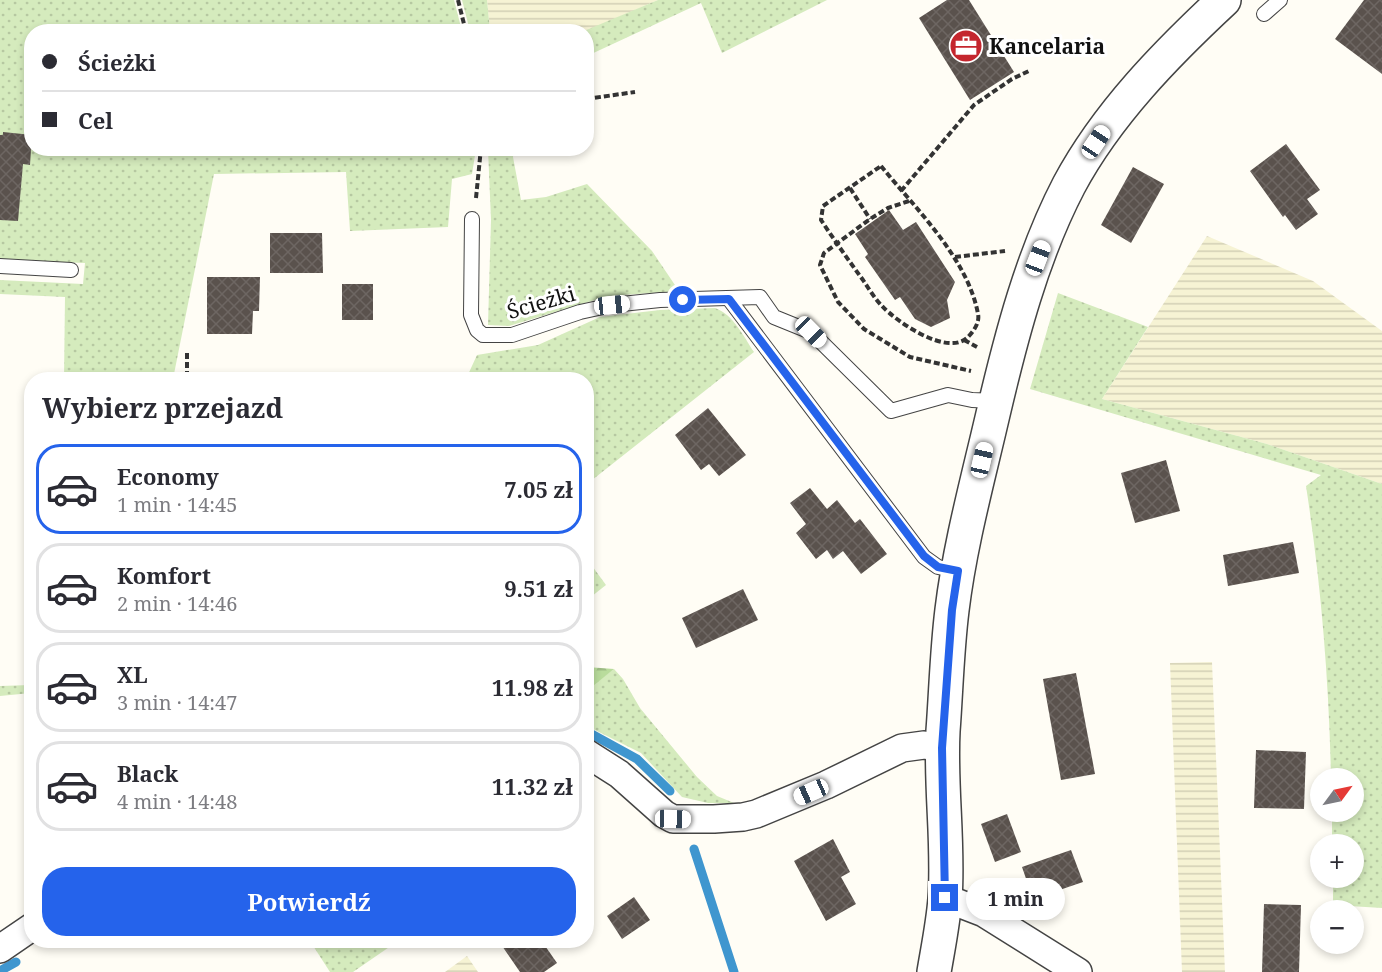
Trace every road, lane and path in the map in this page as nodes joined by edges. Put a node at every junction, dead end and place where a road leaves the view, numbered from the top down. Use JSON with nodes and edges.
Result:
{"nodes":[{"id":1,"x":458,"y":0,"type":"edge"},
{"id":2,"x":1224,"y":0,"type":"edge"},
{"id":3,"x":1280,"y":0,"type":"edge"},
{"id":4,"x":1264,"y":14,"type":"dead end"},
{"id":5,"x":464,"y":24,"type":"edge"},
{"id":6,"x":1031,"y":70,"type":"dead end"},
{"id":7,"x":635,"y":92,"type":"dead end"},
{"id":8,"x":594,"y":98,"type":"edge"},
{"id":9,"x":480,"y":156,"type":"edge"},
{"id":10,"x":850,"y":188,"type":"junction"},
{"id":11,"x":901,"y":191,"type":"junction"},
{"id":12,"x":909,"y":201,"type":"junction"},
{"id":13,"x":472,"y":219,"type":"joint"},
{"id":14,"x":870,"y":219,"type":"junction"},
{"id":15,"x":837,"y":244,"type":"junction"},
{"id":16,"x":1011,"y":250,"type":"dead end"},
{"id":17,"x":955,"y":256,"type":"junction"},
{"id":18,"x":0,"y":266,"type":"edge"},
{"id":19,"x":71,"y":270,"type":"dead end"},
{"id":20,"x":729,"y":299,"type":"junction"},
{"id":21,"x":187,"y":353,"type":"dead end"},
{"id":22,"x":187,"y":372,"type":"edge"},
{"id":23,"x":973,"y":372,"type":"dead end"},
{"id":24,"x":996,"y":401,"type":"junction"},
{"id":25,"x":958,"y":571,"type":"junction"},
{"id":26,"x":942,"y":748,"type":"junction"},
{"id":27,"x":594,"y":758,"type":"edge"},
{"id":28,"x":945,"y":898,"type":"junction"},
{"id":29,"x":24,"y":932,"type":"edge"},
{"id":30,"x":0,"y":949,"type":"edge"},
{"id":31,"x":934,"y":972,"type":"edge"},
{"id":32,"x":1078,"y":972,"type":"edge"}],
"edges":[{"from":1,"to":5,"type":"path"},
{"from":2,"to":24,"type":"street"},
{"from":3,"to":4,"type":"lane"},
{"from":6,"to":11,"type":"path"},
{"from":7,"to":8,"type":"path"},
{"from":9,"to":13,"type":"path"},
{"from":10,"to":11,"type":"path"},
{"from":10,"to":14,"type":"path"},
{"from":10,"to":15,"type":"path"},
{"from":11,"to":12,"type":"path"},
{"from":12,"to":14,"type":"path"},
{"from":12,"to":17,"type":"path"},
{"from":13,"to":20,"type":"lane","name":"Ścieżki"},
{"from":14,"to":15,"type":"path"},
{"from":15,"to":17,"type":"path"},
{"from":15,"to":23,"type":"path"},
{"from":16,"to":17,"type":"path"},
{"from":18,"to":19,"type":"lane"},
{"from":20,"to":24,"type":"lane","name":"Ścieżki"},
{"from":20,"to":25,"type":"lane"},
{"from":21,"to":22,"type":"path"},
{"from":24,"to":25,"type":"street"},
{"from":25,"to":26,"type":"street"},
{"from":26,"to":27,"type":"street"},
{"from":26,"to":28,"type":"street"},
{"from":28,"to":31,"type":"street"},
{"from":28,"to":32,"type":"street"},
{"from":29,"to":30,"type":"street"}]}
